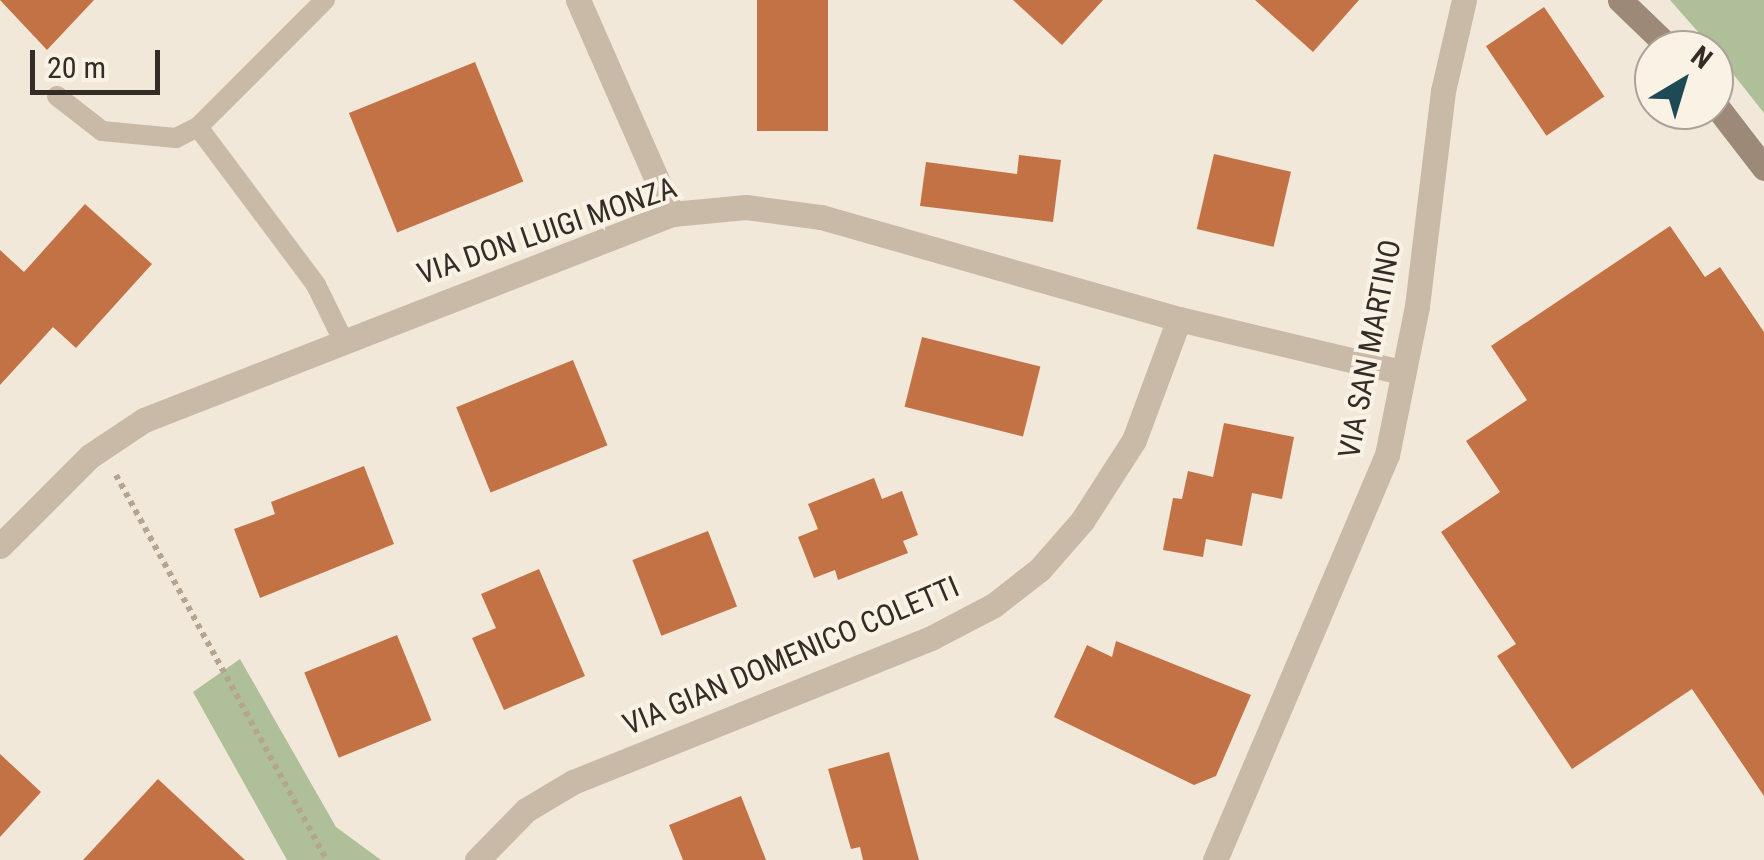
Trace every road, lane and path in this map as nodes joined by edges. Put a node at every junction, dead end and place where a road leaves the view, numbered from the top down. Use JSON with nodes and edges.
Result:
{"nodes":[{"id":1,"x":324,"y":0,"type":"edge"},
{"id":2,"x":578,"y":0,"type":"edge"},
{"id":3,"x":1464,"y":0,"type":"edge"},
{"id":4,"x":1620,"y":0,"type":"edge"},
{"id":5,"x":1651,"y":30,"type":"edge"},
{"id":6,"x":57,"y":96,"type":"dead end"},
{"id":7,"x":198,"y":127,"type":"junction"},
{"id":8,"x":1734,"y":129,"type":"edge"},
{"id":9,"x":1764,"y":168,"type":"edge"},
{"id":10,"x":672,"y":214,"type":"junction"},
{"id":11,"x":1178,"y":318,"type":"junction"},
{"id":12,"x":342,"y":338,"type":"junction"},
{"id":13,"x":1402,"y":372,"type":"junction"},
{"id":14,"x":102,"y":448,"type":"junction"},
{"id":15,"x":0,"y":546,"type":"edge"},
{"id":16,"x":327,"y":860,"type":"edge"},
{"id":17,"x":477,"y":860,"type":"edge"},
{"id":18,"x":1215,"y":860,"type":"edge"}],
"edges":[{"from":1,"to":7,"type":"lane"},
{"from":2,"to":10,"type":"street"},
{"from":3,"to":13,"type":"street","name":"VIA SAN MARTINO"},
{"from":4,"to":5,"type":"street"},
{"from":6,"to":7,"type":"lane"},
{"from":7,"to":12,"type":"lane"},
{"from":8,"to":9,"type":"street"},
{"from":10,"to":11,"type":"street","name":"VIA DON LUIGI MONZA"},
{"from":10,"to":12,"type":"street","name":"VIA DON LUIGI MONZA"},
{"from":11,"to":13,"type":"street","name":"VIA DON LUIGI MONZA"},
{"from":11,"to":17,"type":"street","name":"VIA GIAN DOMENICO COLETTI"},
{"from":12,"to":14,"type":"street","name":"VIA DON LUIGI MONZA"},
{"from":13,"to":18,"type":"street","name":"VIA SAN MARTINO"},
{"from":14,"to":15,"type":"street","name":"VIA DON LUIGI MONZA"},
{"from":14,"to":16,"type":"path"}]}
